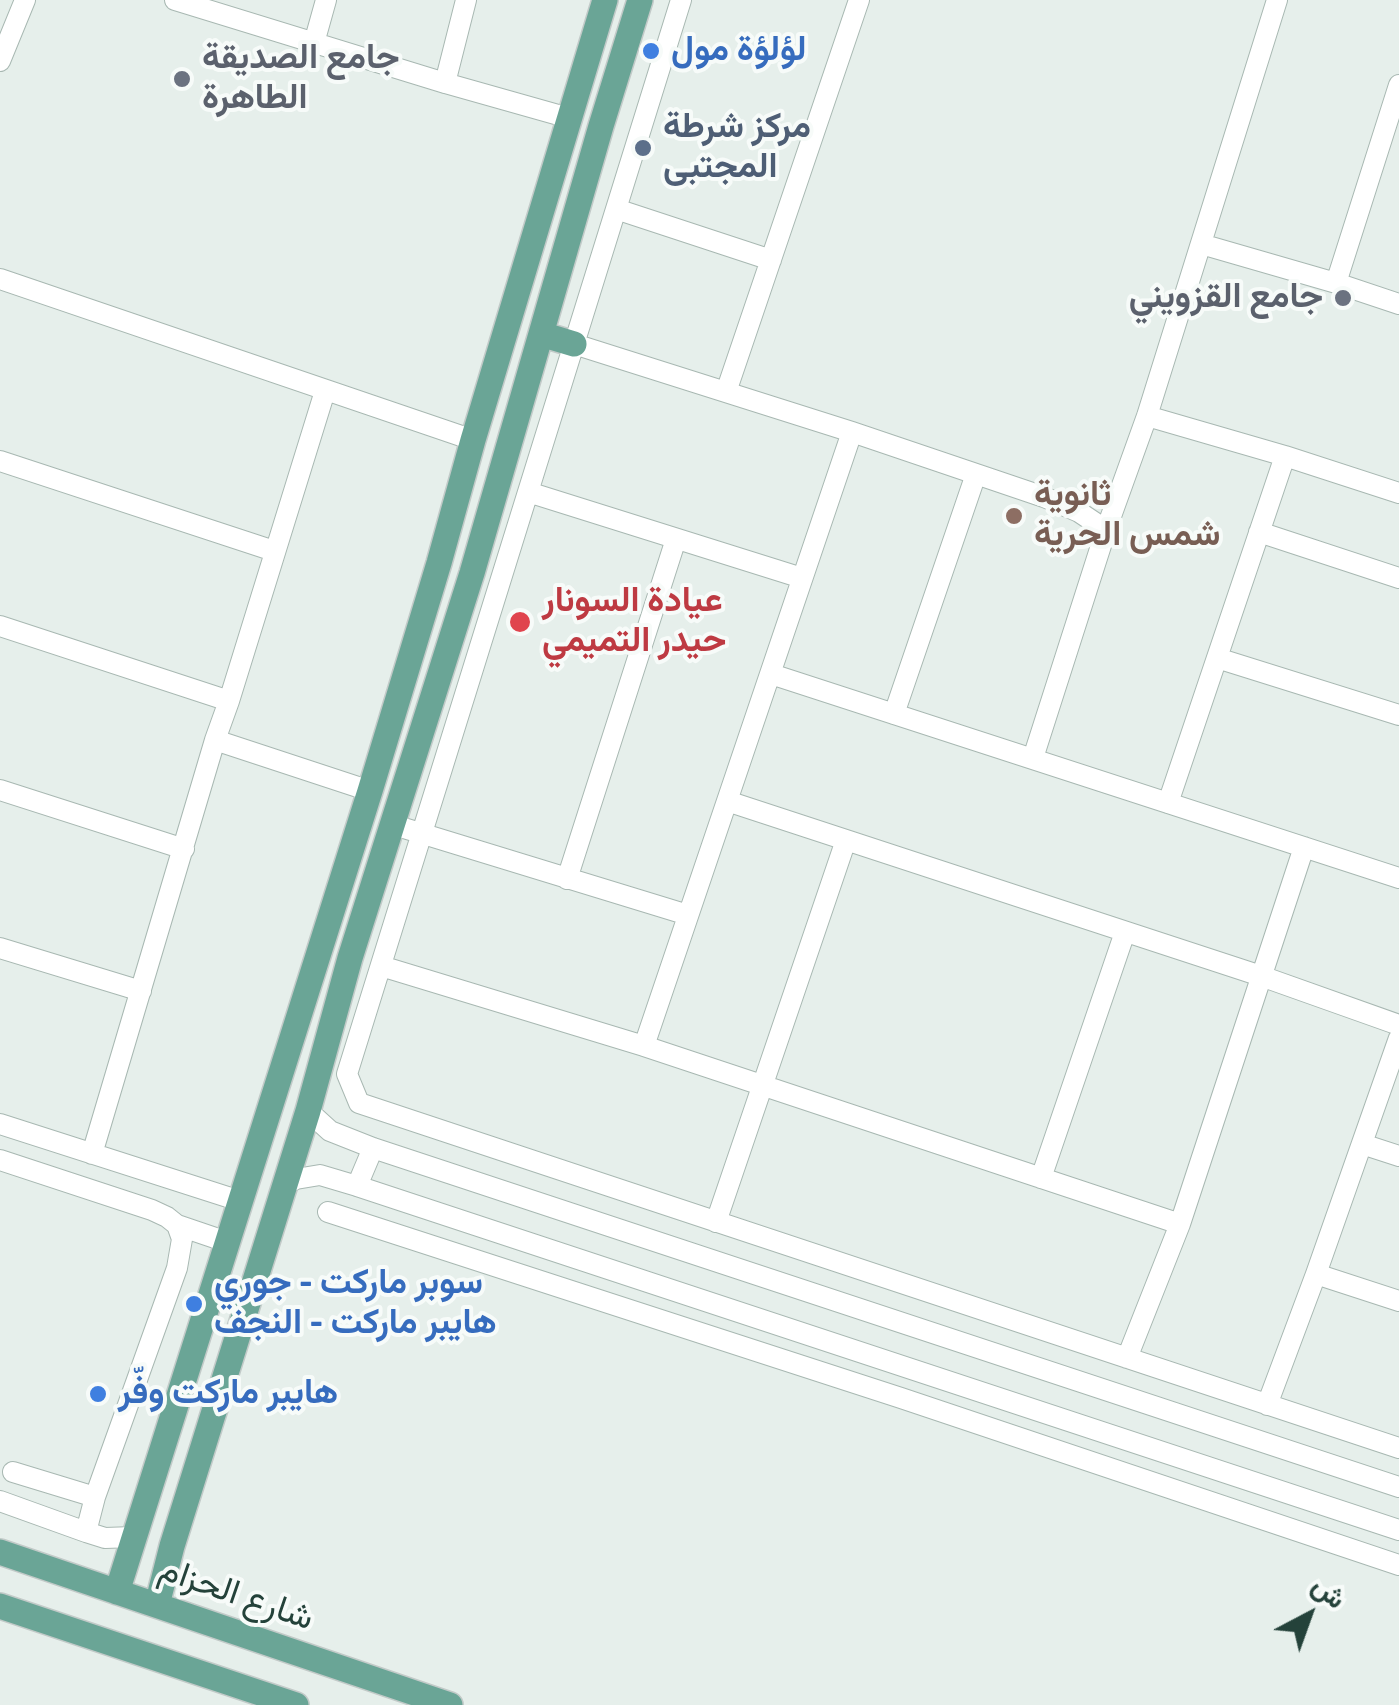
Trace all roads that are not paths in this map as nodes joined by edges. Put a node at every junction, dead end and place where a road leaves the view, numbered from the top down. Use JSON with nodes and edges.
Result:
{"nodes":[{"id":1,"x":26,"y":0,"type":"edge"},
{"id":2,"x":326,"y":0,"type":"edge"},
{"id":3,"x":466,"y":0,"type":"edge"},
{"id":4,"x":605,"y":0,"type":"edge"},
{"id":5,"x":640,"y":0,"type":"edge"},
{"id":6,"x":681,"y":0,"type":"edge"},
{"id":7,"x":859,"y":0,"type":"edge"},
{"id":8,"x":1277,"y":0,"type":"edge"},
{"id":9,"x":187,"y":2,"type":"edge"},
{"id":10,"x":314,"y":43,"type":"junction"},
{"id":11,"x":0,"y":61,"type":"edge"},
{"id":12,"x":445,"y":83,"type":"junction"},
{"id":13,"x":1399,"y":85,"type":"edge"},
{"id":14,"x":569,"y":118,"type":"junction"},
{"id":15,"x":616,"y":210,"type":"junction"},
{"id":16,"x":1201,"y":244,"type":"junction"},
{"id":17,"x":770,"y":260,"type":"junction"},
{"id":18,"x":0,"y":279,"type":"edge"},
{"id":19,"x":1336,"y":283,"type":"junction"},
{"id":20,"x":1399,"y":304,"type":"edge"},
{"id":21,"x":541,"y":334,"type":"junction"},
{"id":22,"x":574,"y":344,"type":"junction"},
{"id":23,"x":325,"y":390,"type":"junction"},
{"id":24,"x":726,"y":392,"type":"junction"},
{"id":25,"x":1148,"y":416,"type":"junction"},
{"id":26,"x":852,"y":432,"type":"junction"},
{"id":27,"x":474,"y":440,"type":"junction"},
{"id":28,"x":1285,"y":456,"type":"junction"},
{"id":29,"x":0,"y":462,"type":"edge"},
{"id":30,"x":976,"y":474,"type":"junction"},
{"id":31,"x":528,"y":492,"type":"junction"},
{"id":32,"x":1399,"y":493,"type":"edge"},
{"id":33,"x":1106,"y":530,"type":"junction"},
{"id":34,"x":1259,"y":532,"type":"junction"},
{"id":35,"x":676,"y":538,"type":"junction"},
{"id":36,"x":274,"y":551,"type":"junction"},
{"id":37,"x":440,"y":562,"type":"junction"},
{"id":38,"x":472,"y":573,"type":"junction"},
{"id":39,"x":802,"y":578,"type":"junction"},
{"id":40,"x":1399,"y":578,"type":"edge"},
{"id":41,"x":0,"y":626,"type":"edge"},
{"id":42,"x":1217,"y":658,"type":"junction"},
{"id":43,"x":770,"y":674,"type":"junction"},
{"id":44,"x":229,"y":702,"type":"junction"},
{"id":45,"x":894,"y":714,"type":"junction"},
{"id":46,"x":1399,"y":715,"type":"edge"},
{"id":47,"x":215,"y":740,"type":"junction"},
{"id":48,"x":1033,"y":758,"type":"junction"},
{"id":49,"x":0,"y":790,"type":"edge"},
{"id":50,"x":370,"y":791,"type":"junction"},
{"id":51,"x":727,"y":801,"type":"junction"},
{"id":52,"x":1168,"y":803,"type":"junction"},
{"id":53,"x":394,"y":826,"type":"junction"},
{"id":54,"x":422,"y":834,"type":"junction"},
{"id":55,"x":846,"y":840,"type":"junction"},
{"id":56,"x":1304,"y":847,"type":"junction"},
{"id":57,"x":184,"y":848,"type":"junction"},
{"id":58,"x":1399,"y":878,"type":"edge"},
{"id":59,"x":567,"y":879,"type":"junction"},
{"id":60,"x":688,"y":916,"type":"junction"},
{"id":61,"x":1125,"y":932,"type":"junction"},
{"id":62,"x":0,"y":948,"type":"edge"},
{"id":63,"x":381,"y":966,"type":"junction"},
{"id":64,"x":1262,"y":976,"type":"junction"},
{"id":65,"x":141,"y":991,"type":"junction"},
{"id":66,"x":1399,"y":1025,"type":"edge"},
{"id":67,"x":1399,"y":1038,"type":"edge"},
{"id":68,"x":644,"y":1046,"type":"junction"},
{"id":69,"x":764,"y":1086,"type":"junction"},
{"id":70,"x":308,"y":1111,"type":"junction"},
{"id":71,"x":0,"y":1124,"type":"edge"},
{"id":72,"x":1362,"y":1144,"type":"junction"},
{"id":73,"x":372,"y":1148,"type":"junction"},
{"id":74,"x":92,"y":1154,"type":"junction"},
{"id":75,"x":1399,"y":1156,"type":"edge"},
{"id":76,"x":0,"y":1160,"type":"edge"},
{"id":77,"x":580,"y":1177,"type":"junction"},
{"id":78,"x":1041,"y":1178,"type":"junction"},
{"id":79,"x":286,"y":1184,"type":"junction"},
{"id":80,"x":357,"y":1186,"type":"junction"},
{"id":81,"x":240,"y":1201,"type":"junction"},
{"id":82,"x":328,"y":1212,"type":"dead end"},
{"id":83,"x":568,"y":1213,"type":"junction"},
{"id":84,"x":716,"y":1222,"type":"junction"},
{"id":85,"x":1180,"y":1224,"type":"junction"},
{"id":86,"x":177,"y":1226,"type":"junction"},
{"id":87,"x":227,"y":1242,"type":"junction"},
{"id":88,"x":556,"y":1252,"type":"junction"},
{"id":89,"x":1316,"y":1274,"type":"junction"},
{"id":90,"x":882,"y":1277,"type":"junction"},
{"id":91,"x":546,"y":1283,"type":"junction"},
{"id":92,"x":1399,"y":1301,"type":"edge"},
{"id":93,"x":869,"y":1312,"type":"junction"},
{"id":94,"x":1127,"y":1358,"type":"junction"},
{"id":95,"x":910,"y":1369,"type":"junction"},
{"id":96,"x":901,"y":1398,"type":"junction"},
{"id":97,"x":1267,"y":1405,"type":"junction"},
{"id":98,"x":1269,"y":1444,"type":"junction"},
{"id":99,"x":1399,"y":1448,"type":"edge"},
{"id":100,"x":1336,"y":1466,"type":"junction"},
{"id":101,"x":13,"y":1472,"type":"dead end"},
{"id":102,"x":1255,"y":1483,"type":"junction"},
{"id":103,"x":1399,"y":1488,"type":"edge"},
{"id":104,"x":96,"y":1497,"type":"junction"},
{"id":105,"x":0,"y":1501,"type":"edge"},
{"id":106,"x":1318,"y":1504,"type":"junction"},
{"id":107,"x":1399,"y":1530,"type":"edge"},
{"id":108,"x":86,"y":1532,"type":"junction"},
{"id":109,"x":133,"y":1538,"type":"junction"},
{"id":110,"x":172,"y":1546,"type":"junction"},
{"id":111,"x":0,"y":1552,"type":"edge"},
{"id":112,"x":1399,"y":1565,"type":"edge"},
{"id":113,"x":117,"y":1592,"type":"junction"},
{"id":114,"x":157,"y":1605,"type":"junction"},
{"id":115,"x":0,"y":1606,"type":"edge"},
{"id":116,"x":296,"y":1705,"type":"edge"},
{"id":117,"x":450,"y":1705,"type":"edge"}],
"edges":[{"from":1,"to":11,"type":"street"},
{"from":2,"to":10,"type":"street"},
{"from":3,"to":12,"type":"street"},
{"from":4,"to":14,"type":"main road"},
{"from":5,"to":21,"type":"main road"},
{"from":6,"to":15,"type":"street"},
{"from":7,"to":17,"type":"street"},
{"from":8,"to":16,"type":"street"},
{"from":9,"to":10,"type":"street"},
{"from":10,"to":12,"type":"street"},
{"from":12,"to":14,"type":"street"},
{"from":13,"to":19,"type":"street"},
{"from":14,"to":27,"type":"main road"},
{"from":15,"to":17,"type":"street"},
{"from":15,"to":22,"type":"street"},
{"from":16,"to":19,"type":"street"},
{"from":16,"to":25,"type":"street"},
{"from":17,"to":24,"type":"street"},
{"from":18,"to":23,"type":"street"},
{"from":19,"to":20,"type":"street"},
{"from":21,"to":22,"type":"main road"},
{"from":21,"to":38,"type":"main road"},
{"from":22,"to":24,"type":"street"},
{"from":22,"to":31,"type":"street"},
{"from":23,"to":27,"type":"street"},
{"from":23,"to":36,"type":"street"},
{"from":24,"to":26,"type":"street"},
{"from":25,"to":28,"type":"street"},
{"from":25,"to":33,"type":"street"},
{"from":26,"to":30,"type":"street"},
{"from":26,"to":39,"type":"street"},
{"from":27,"to":37,"type":"main road"},
{"from":28,"to":32,"type":"street"},
{"from":28,"to":34,"type":"street"},
{"from":29,"to":36,"type":"street"},
{"from":30,"to":33,"type":"street"},
{"from":30,"to":45,"type":"street"},
{"from":31,"to":35,"type":"street"},
{"from":31,"to":54,"type":"street"},
{"from":33,"to":48,"type":"street"},
{"from":34,"to":40,"type":"street"},
{"from":34,"to":42,"type":"street"},
{"from":35,"to":39,"type":"street"},
{"from":35,"to":59,"type":"street"},
{"from":36,"to":44,"type":"street"},
{"from":37,"to":38,"type":"main road"},
{"from":37,"to":50,"type":"main road"},
{"from":38,"to":53,"type":"main road"},
{"from":39,"to":43,"type":"street"},
{"from":41,"to":44,"type":"street"},
{"from":42,"to":46,"type":"street"},
{"from":42,"to":52,"type":"street"},
{"from":43,"to":45,"type":"street"},
{"from":43,"to":51,"type":"street"},
{"from":44,"to":47,"type":"street"},
{"from":45,"to":48,"type":"street"},
{"from":47,"to":50,"type":"street"},
{"from":47,"to":57,"type":"street"},
{"from":48,"to":52,"type":"street"},
{"from":49,"to":57,"type":"street"},
{"from":50,"to":81,"type":"main road"},
{"from":51,"to":55,"type":"street"},
{"from":51,"to":60,"type":"street"},
{"from":52,"to":56,"type":"street"},
{"from":53,"to":54,"type":"street"},
{"from":53,"to":70,"type":"main road"},
{"from":54,"to":59,"type":"street"},
{"from":54,"to":63,"type":"street"},
{"from":55,"to":61,"type":"street"},
{"from":55,"to":69,"type":"street"},
{"from":56,"to":58,"type":"street"},
{"from":56,"to":64,"type":"street"},
{"from":57,"to":65,"type":"street"},
{"from":59,"to":60,"type":"street"},
{"from":60,"to":68,"type":"street"},
{"from":61,"to":64,"type":"street"},
{"from":61,"to":78,"type":"street"},
{"from":62,"to":65,"type":"street"},
{"from":63,"to":68,"type":"street"},
{"from":63,"to":77,"type":"street"},
{"from":64,"to":66,"type":"street"},
{"from":64,"to":85,"type":"street"},
{"from":65,"to":74,"type":"street"},
{"from":67,"to":72,"type":"street"},
{"from":68,"to":69,"type":"street"},
{"from":69,"to":78,"type":"street"},
{"from":69,"to":84,"type":"street"},
{"from":70,"to":73,"type":"street"},
{"from":70,"to":79,"type":"main road"},
{"from":71,"to":74,"type":"street"},
{"from":72,"to":75,"type":"street"},
{"from":72,"to":89,"type":"street"},
{"from":73,"to":80,"type":"street"},
{"from":73,"to":83,"type":"street"},
{"from":74,"to":81,"type":"street"},
{"from":76,"to":86,"type":"street"},
{"from":77,"to":83,"type":"street"},
{"from":77,"to":84,"type":"street"},
{"from":78,"to":85,"type":"street"},
{"from":79,"to":80,"type":"street"},
{"from":79,"to":110,"type":"main road"},
{"from":80,"to":88,"type":"street"},
{"from":81,"to":87,"type":"main road"},
{"from":82,"to":91,"type":"street"},
{"from":83,"to":93,"type":"street"},
{"from":84,"to":90,"type":"street"},
{"from":85,"to":94,"type":"street"},
{"from":86,"to":87,"type":"street"},
{"from":86,"to":104,"type":"street"},
{"from":87,"to":109,"type":"main road"},
{"from":88,"to":91,"type":"street"},
{"from":88,"to":95,"type":"street"},
{"from":89,"to":92,"type":"street"},
{"from":89,"to":97,"type":"street"},
{"from":90,"to":93,"type":"street"},
{"from":90,"to":94,"type":"street"},
{"from":91,"to":96,"type":"street"},
{"from":93,"to":98,"type":"street"},
{"from":94,"to":97,"type":"street"},
{"from":95,"to":96,"type":"street"},
{"from":95,"to":102,"type":"street"},
{"from":96,"to":112,"type":"street"},
{"from":97,"to":99,"type":"street"},
{"from":98,"to":100,"type":"street"},
{"from":98,"to":102,"type":"street"},
{"from":100,"to":103,"type":"street"},
{"from":100,"to":106,"type":"street"},
{"from":101,"to":104,"type":"street"},
{"from":102,"to":106,"type":"street"},
{"from":104,"to":108,"type":"street"},
{"from":105,"to":108,"type":"street"},
{"from":106,"to":107,"type":"street"},
{"from":108,"to":109,"type":"street"},
{"from":109,"to":110,"type":"main road"},
{"from":109,"to":113,"type":"main road"},
{"from":110,"to":114,"type":"main road"},
{"from":111,"to":113,"type":"main road","name":"شارع الحزام"},
{"from":113,"to":114,"type":"main road","name":"شارع الحزام"},
{"from":114,"to":117,"type":"main road","name":"شارع الحزام"},
{"from":115,"to":116,"type":"main road"}]}
